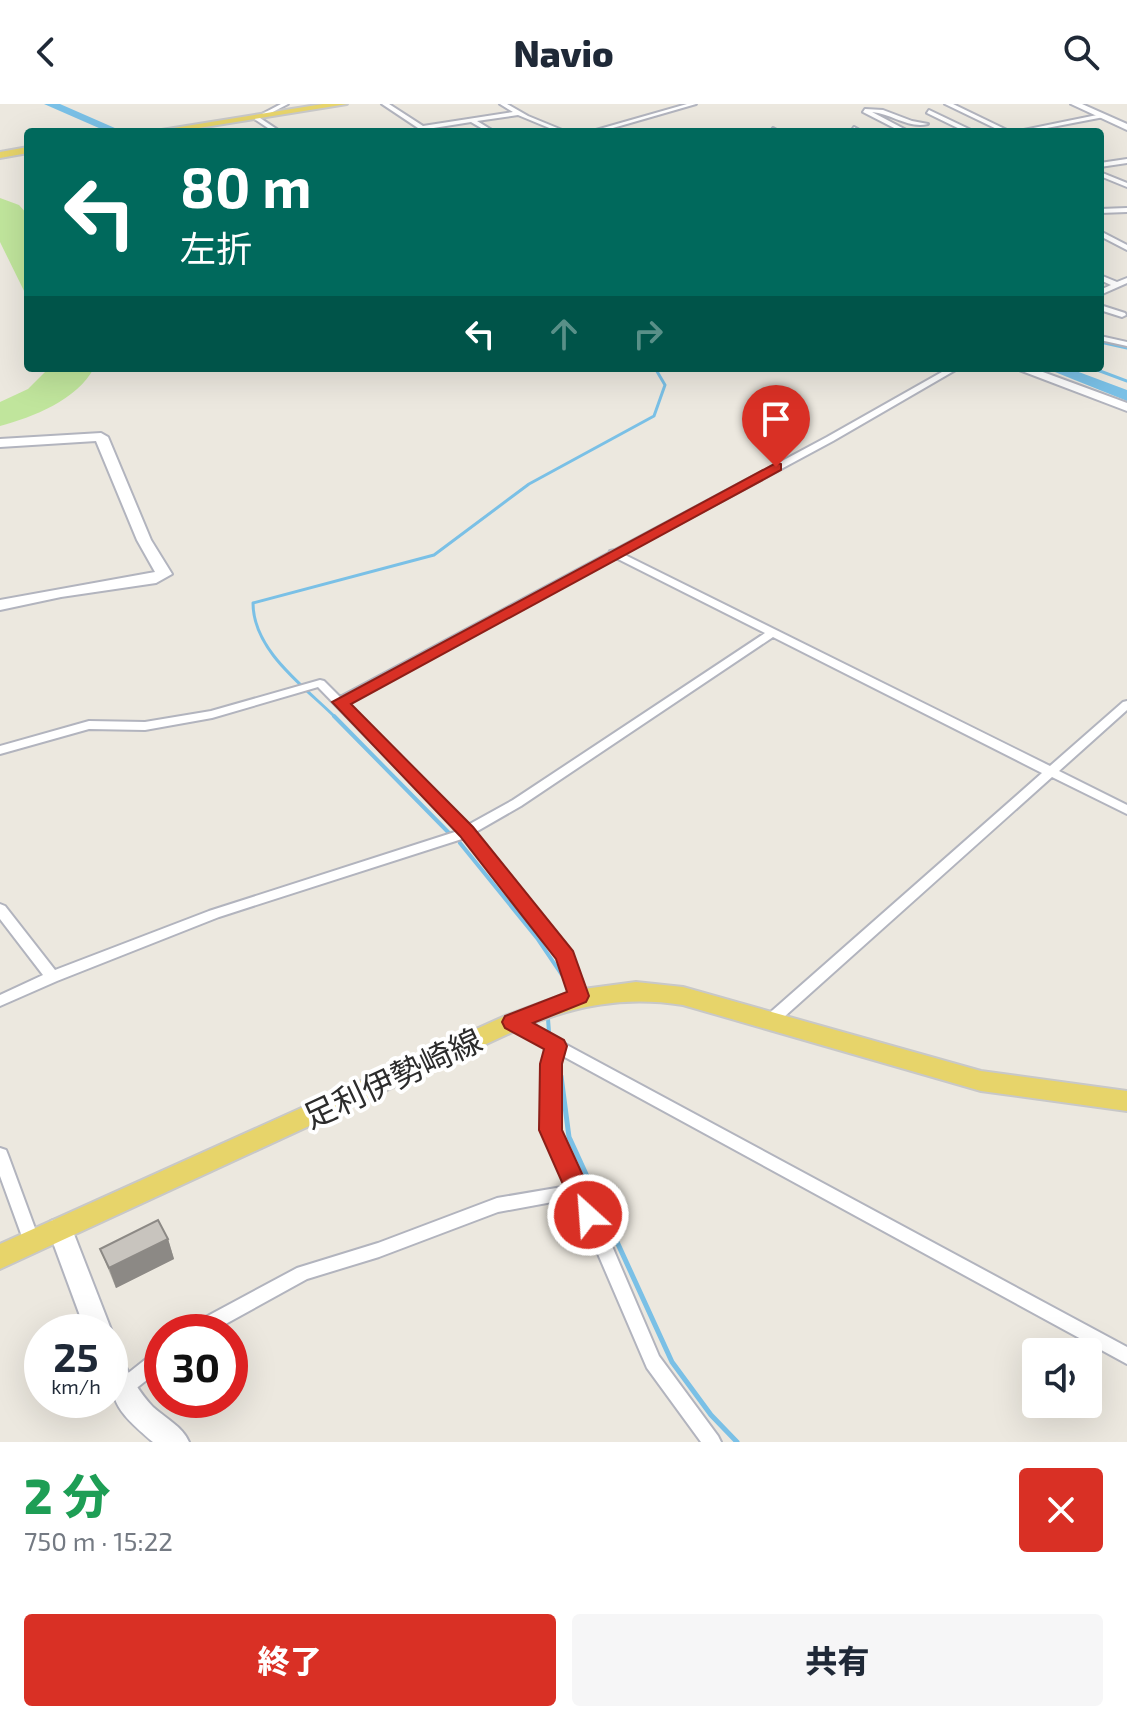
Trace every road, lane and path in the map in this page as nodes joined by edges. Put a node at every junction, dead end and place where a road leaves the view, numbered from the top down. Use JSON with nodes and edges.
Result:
{"nodes":[{"id":1,"x":256,"y":104,"type":"edge"},
{"id":2,"x":285,"y":104,"type":"edge"},
{"id":3,"x":342,"y":104,"type":"edge"},
{"id":4,"x":385,"y":104,"type":"edge"},
{"id":5,"x":503,"y":104,"type":"edge"},
{"id":6,"x":693,"y":104,"type":"edge"},
{"id":7,"x":932,"y":104,"type":"edge"},
{"id":8,"x":948,"y":104,"type":"edge"},
{"id":9,"x":1075,"y":104,"type":"edge"},
{"id":10,"x":929,"y":112,"type":"junction"},
{"id":11,"x":519,"y":113,"type":"junction"},
{"id":12,"x":262,"y":115,"type":"junction"},
{"id":13,"x":1102,"y":116,"type":"junction"},
{"id":14,"x":471,"y":120,"type":"junction"},
{"id":15,"x":1124,"y":123,"type":"edge"},
{"id":16,"x":179,"y":128,"type":"edge"},
{"id":17,"x":274,"y":128,"type":"edge"},
{"id":18,"x":422,"y":128,"type":"edge"},
{"id":19,"x":434,"y":128,"type":"edge"},
{"id":20,"x":485,"y":128,"type":"edge"},
{"id":21,"x":555,"y":128,"type":"edge"},
{"id":22,"x":606,"y":128,"type":"edge"},
{"id":23,"x":899,"y":128,"type":"edge"},
{"id":24,"x":924,"y":128,"type":"edge"},
{"id":25,"x":963,"y":128,"type":"edge"},
{"id":26,"x":999,"y":128,"type":"edge"},
{"id":27,"x":1038,"y":128,"type":"edge"},
{"id":28,"x":24,"y":151,"type":"edge"},
{"id":29,"x":0,"y":155,"type":"edge"},
{"id":30,"x":1127,"y":161,"type":"edge"},
{"id":31,"x":1111,"y":164,"type":"junction"},
{"id":32,"x":1104,"y":165,"type":"edge"},
{"id":33,"x":1127,"y":168,"type":"edge"},
{"id":34,"x":1104,"y":176,"type":"edge"},
{"id":35,"x":1127,"y":185,"type":"edge"},
{"id":36,"x":1127,"y":210,"type":"edge"},
{"id":37,"x":1104,"y":211,"type":"edge"},
{"id":38,"x":1104,"y":235,"type":"edge"},
{"id":39,"x":1127,"y":248,"type":"edge"},
{"id":40,"x":1104,"y":279,"type":"edge"},
{"id":41,"x":1127,"y":280,"type":"edge"},
{"id":42,"x":1117,"y":285,"type":"junction"},
{"id":43,"x":1104,"y":291,"type":"edge"},
{"id":44,"x":1104,"y":308,"type":"edge"},
{"id":45,"x":1122,"y":315,"type":"dead end"},
{"id":46,"x":1104,"y":339,"type":"edge"},
{"id":47,"x":1127,"y":344,"type":"edge"},
{"id":48,"x":948,"y":372,"type":"edge"},
{"id":49,"x":1031,"y":372,"type":"edge"},
{"id":50,"x":1127,"y":407,"type":"edge"},
{"id":51,"x":0,"y":443,"type":"edge"},
{"id":52,"x":614,"y":553,"type":"junction"},
{"id":53,"x":0,"y":605,"type":"edge"},
{"id":54,"x":773,"y":632,"type":"junction"},
{"id":55,"x":340,"y":702,"type":"junction"},
{"id":56,"x":1127,"y":704,"type":"edge"},
{"id":57,"x":0,"y":750,"type":"edge"},
{"id":58,"x":1048,"y":771,"type":"junction"},
{"id":59,"x":1127,"y":810,"type":"edge"},
{"id":60,"x":467,"y":832,"type":"junction"},
{"id":61,"x":0,"y":909,"type":"edge"},
{"id":62,"x":52,"y":977,"type":"junction"},
{"id":63,"x":579,"y":996,"type":"junction"},
{"id":64,"x":0,"y":1001,"type":"edge"},
{"id":65,"x":770,"y":1021,"type":"junction"},
{"id":66,"x":513,"y":1022,"type":"junction"},
{"id":67,"x":556,"y":1046,"type":"junction"},
{"id":68,"x":1127,"y":1101,"type":"edge"},
{"id":69,"x":0,"y":1155,"type":"edge"},
{"id":70,"x":576,"y":1191,"type":"junction"},
{"id":71,"x":60,"y":1229,"type":"junction"},
{"id":72,"x":32,"y":1242,"type":"junction"},
{"id":73,"x":0,"y":1257,"type":"edge"},
{"id":74,"x":92,"y":1314,"type":"edge"},
{"id":75,"x":228,"y":1314,"type":"edge"},
{"id":76,"x":1127,"y":1356,"type":"edge"},
{"id":77,"x":144,"y":1371,"type":"edge"},
{"id":78,"x":128,"y":1384,"type":"edge"},
{"id":79,"x":128,"y":1398,"type":"edge"},
{"id":80,"x":175,"y":1442,"type":"edge"},
{"id":81,"x":712,"y":1442,"type":"edge"}],
"edges":[{"from":1,"to":12,"type":"street"},
{"from":2,"to":12,"type":"street"},
{"from":3,"to":12,"type":"main road"},
{"from":4,"to":18,"type":"street"},
{"from":5,"to":11,"type":"street"},
{"from":6,"to":22,"type":"street"},
{"from":7,"to":10,"type":"street"},
{"from":8,"to":26,"type":"street"},
{"from":9,"to":13,"type":"street"},
{"from":10,"to":24,"type":"street"},
{"from":10,"to":25,"type":"street"},
{"from":11,"to":14,"type":"street"},
{"from":11,"to":21,"type":"street"},
{"from":12,"to":16,"type":"main road"},
{"from":12,"to":17,"type":"street"},
{"from":13,"to":15,"type":"street"},
{"from":13,"to":27,"type":"street"},
{"from":14,"to":19,"type":"street"},
{"from":14,"to":20,"type":"street"},
{"from":23,"to":24,"type":"street"},
{"from":28,"to":29,"type":"main road"},
{"from":30,"to":31,"type":"street"},
{"from":31,"to":32,"type":"street"},
{"from":31,"to":33,"type":"street"},
{"from":34,"to":35,"type":"street"},
{"from":36,"to":37,"type":"street"},
{"from":38,"to":39,"type":"street"},
{"from":40,"to":42,"type":"street"},
{"from":41,"to":42,"type":"street"},
{"from":42,"to":43,"type":"street"},
{"from":44,"to":45,"type":"street"},
{"from":46,"to":47,"type":"street"},
{"from":48,"to":52,"type":"street"},
{"from":49,"to":50,"type":"street"},
{"from":51,"to":53,"type":"street"},
{"from":52,"to":54,"type":"street"},
{"from":52,"to":55,"type":"street"},
{"from":54,"to":58,"type":"street"},
{"from":54,"to":60,"type":"street"},
{"from":55,"to":57,"type":"street"},
{"from":55,"to":60,"type":"street"},
{"from":56,"to":58,"type":"street"},
{"from":58,"to":59,"type":"street"},
{"from":58,"to":65,"type":"street"},
{"from":60,"to":62,"type":"street"},
{"from":60,"to":63,"type":"street"},
{"from":61,"to":62,"type":"street"},
{"from":62,"to":64,"type":"street"},
{"from":63,"to":65,"type":"main road","name":"足利伊勢崎線"},
{"from":63,"to":66,"type":"main road","name":"足利伊勢崎線"},
{"from":65,"to":68,"type":"main road","name":"足利伊勢崎線"},
{"from":66,"to":67,"type":"street"},
{"from":66,"to":71,"type":"main road","name":"足利伊勢崎線"},
{"from":67,"to":70,"type":"street"},
{"from":67,"to":76,"type":"street"},
{"from":69,"to":72,"type":"street"},
{"from":70,"to":75,"type":"street"},
{"from":70,"to":81,"type":"street"},
{"from":71,"to":72,"type":"main road","name":"足利伊勢崎線"},
{"from":71,"to":74,"type":"street"},
{"from":72,"to":73,"type":"main road","name":"足利伊勢崎線"},
{"from":77,"to":78,"type":"street"},
{"from":79,"to":80,"type":"street"}]}
